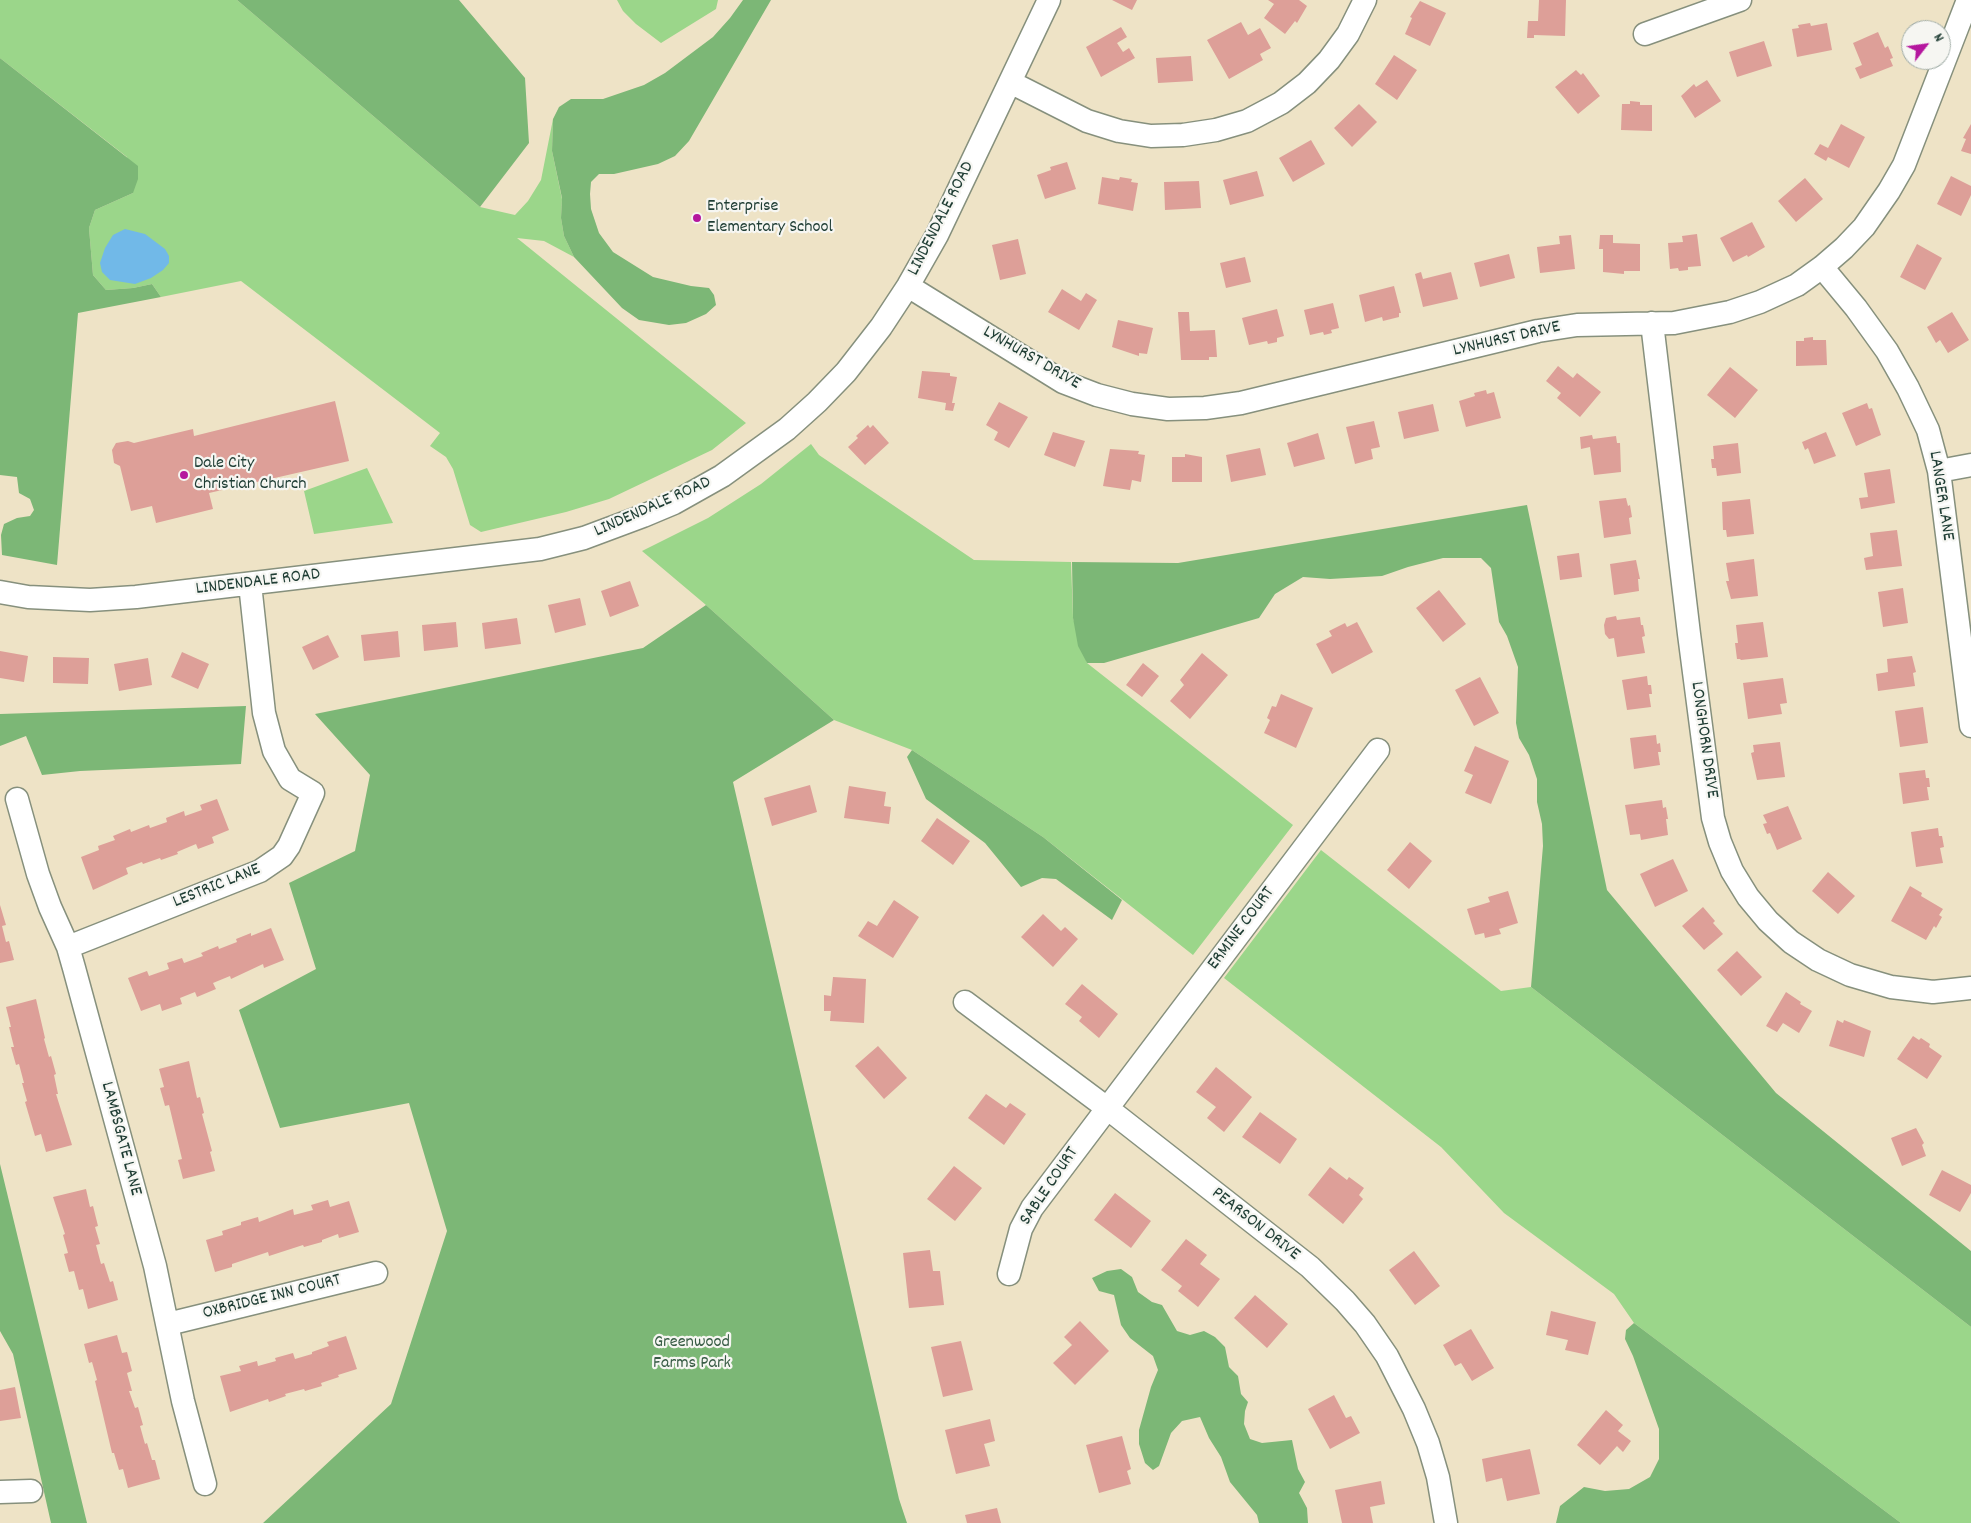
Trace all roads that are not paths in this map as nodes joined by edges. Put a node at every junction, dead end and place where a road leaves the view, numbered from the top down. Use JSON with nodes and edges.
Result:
{"nodes":[{"id":1,"x":1049,"y":0,"type":"edge"},
{"id":2,"x":1365,"y":0,"type":"edge"},
{"id":3,"x":1740,"y":0,"type":"edge"},
{"id":4,"x":1968,"y":0,"type":"edge"},
{"id":5,"x":1645,"y":34,"type":"dead end"},
{"id":6,"x":1010,"y":82,"type":"junction"},
{"id":7,"x":1822,"y":267,"type":"junction"},
{"id":8,"x":908,"y":286,"type":"junction"},
{"id":9,"x":1652,"y":323,"type":"junction"},
{"id":10,"x":1971,"y":465,"type":"edge"},
{"id":11,"x":1939,"y":471,"type":"junction"},
{"id":12,"x":250,"y":584,"type":"junction"},
{"id":13,"x":0,"y":592,"type":"edge"},
{"id":14,"x":1971,"y":726,"type":"edge"},
{"id":15,"x":1378,"y":750,"type":"dead end"},
{"id":16,"x":17,"y":799,"type":"dead end"},
{"id":17,"x":68,"y":946,"type":"junction"},
{"id":18,"x":1971,"y":988,"type":"edge"},
{"id":19,"x":965,"y":1002,"type":"dead end"},
{"id":20,"x":1106,"y":1108,"type":"junction"},
{"id":21,"x":376,"y":1273,"type":"dead end"},
{"id":22,"x":1009,"y":1274,"type":"dead end"},
{"id":23,"x":168,"y":1324,"type":"junction"},
{"id":24,"x":205,"y":1484,"type":"dead end"},
{"id":25,"x":31,"y":1490,"type":"dead end"},
{"id":26,"x":0,"y":1492,"type":"edge"},
{"id":27,"x":1446,"y":1523,"type":"edge"}],
"edges":[{"from":1,"to":6,"type":"street","name":"LINDENDALE ROAD"},
{"from":2,"to":6,"type":"street"},
{"from":3,"to":5,"type":"street"},
{"from":4,"to":7,"type":"street","name":"LYNHURST DRIVE"},
{"from":6,"to":8,"type":"street","name":"LINDENDALE ROAD"},
{"from":7,"to":9,"type":"street","name":"LYNHURST DRIVE"},
{"from":7,"to":11,"type":"street","name":"LANGER LANE"},
{"from":8,"to":9,"type":"street","name":"LYNHURST DRIVE"},
{"from":8,"to":12,"type":"street","name":"LINDENDALE ROAD"},
{"from":9,"to":18,"type":"street","name":"LONGHORN DRIVE"},
{"from":10,"to":11,"type":"street"},
{"from":11,"to":14,"type":"street","name":"LANGER LANE"},
{"from":12,"to":13,"type":"street","name":"LINDENDALE ROAD"},
{"from":12,"to":17,"type":"street","name":"LESTRIC LANE"},
{"from":15,"to":20,"type":"street","name":"ERMINE COURT"},
{"from":16,"to":17,"type":"street","name":"LAMBSGATE LANE"},
{"from":17,"to":23,"type":"street","name":"LAMBSGATE LANE"},
{"from":19,"to":20,"type":"street","name":"PEARSON DRIVE"},
{"from":20,"to":22,"type":"street","name":"SABLE COURT"},
{"from":20,"to":27,"type":"street","name":"PEARSON DRIVE"},
{"from":21,"to":23,"type":"street","name":"OXBRIDGE INN COURT"},
{"from":23,"to":24,"type":"street","name":"LAMBSGATE LANE"},
{"from":25,"to":26,"type":"street"}]}
